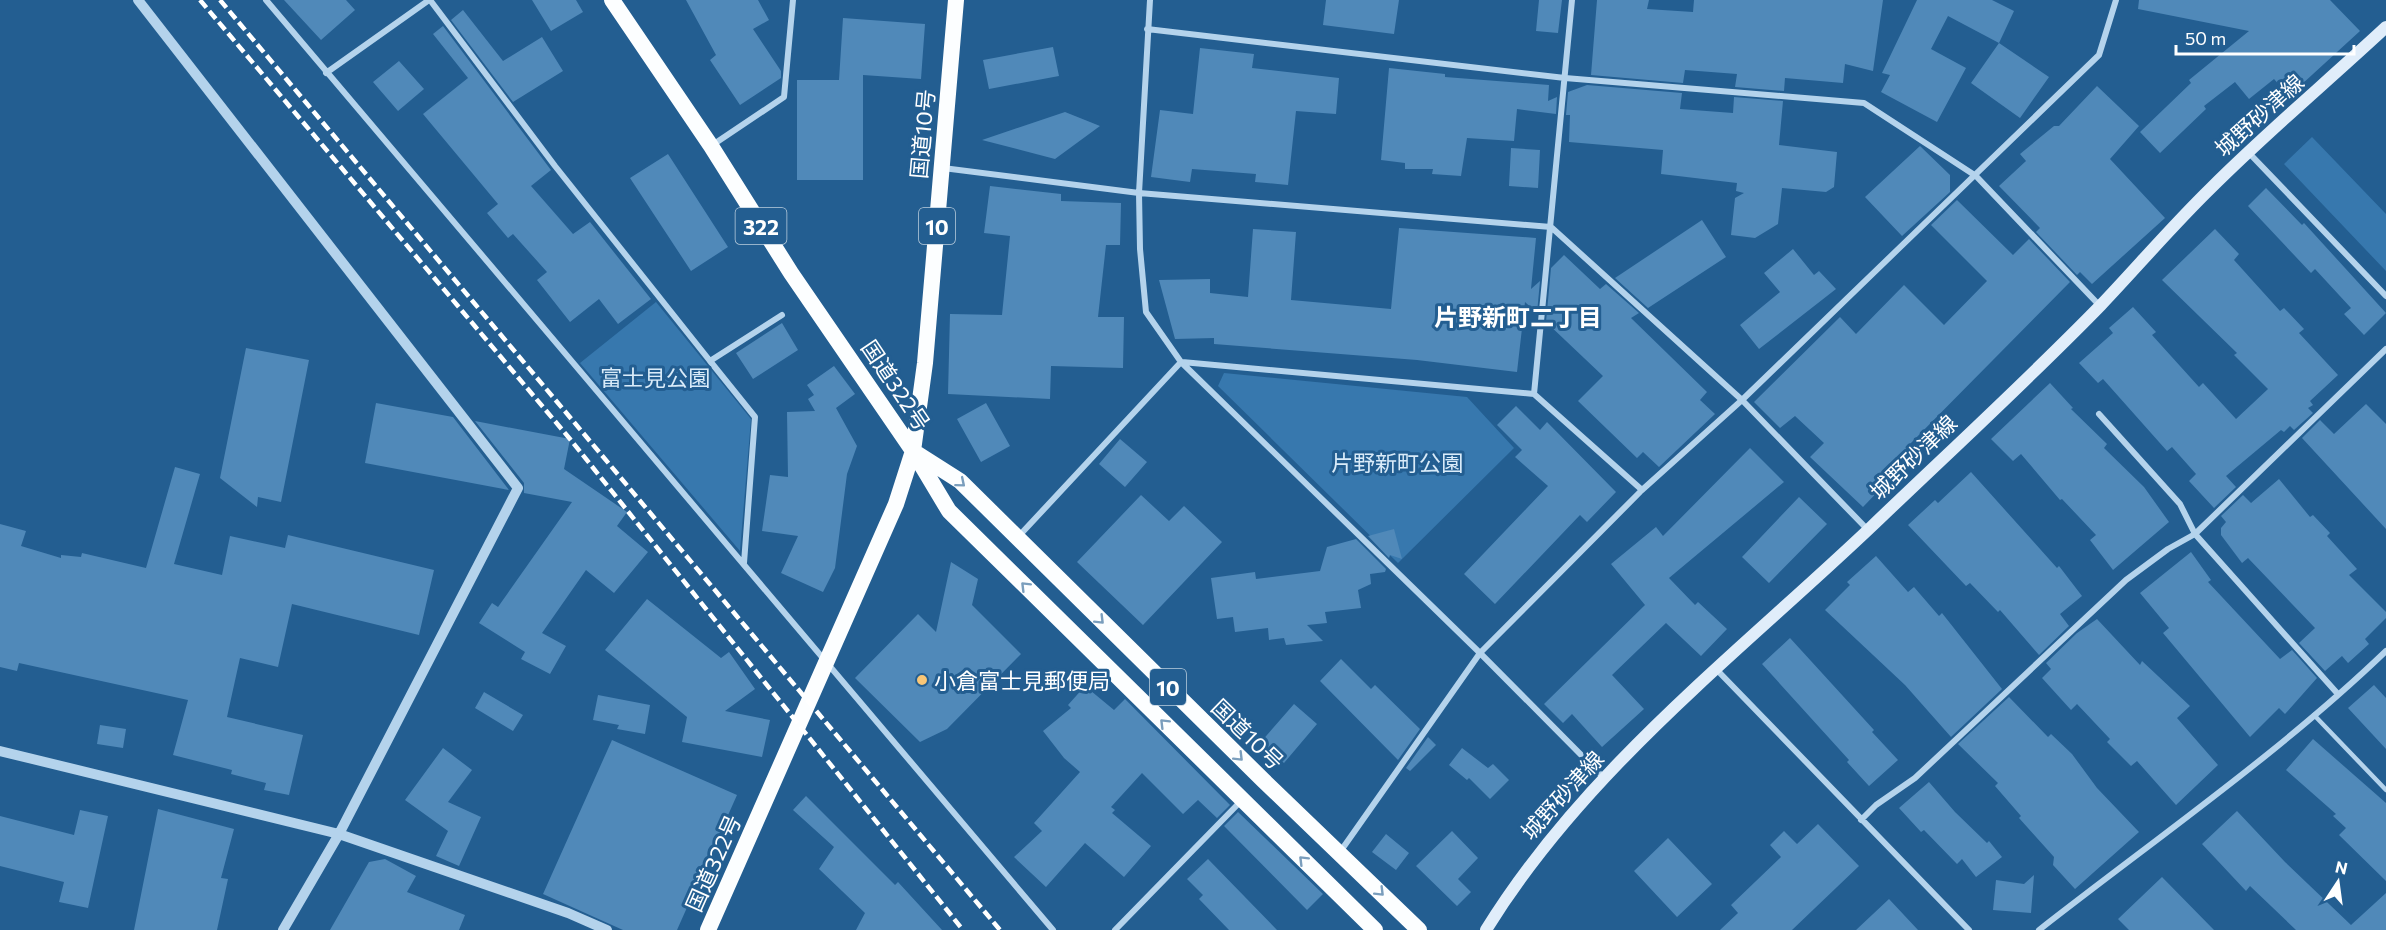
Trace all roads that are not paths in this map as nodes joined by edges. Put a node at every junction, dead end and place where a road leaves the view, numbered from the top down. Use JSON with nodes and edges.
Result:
{"nodes":[{"id":1,"x":138,"y":0,"type":"edge"},
{"id":2,"x":266,"y":0,"type":"edge"},
{"id":3,"x":430,"y":0,"type":"edge"},
{"id":4,"x":612,"y":0,"type":"edge"},
{"id":5,"x":794,"y":0,"type":"edge"},
{"id":6,"x":956,"y":0,"type":"edge"},
{"id":7,"x":1150,"y":0,"type":"edge"},
{"id":8,"x":1572,"y":0,"type":"edge"},
{"id":9,"x":2116,"y":0,"type":"edge"},
{"id":10,"x":2386,"y":27,"type":"edge"},
{"id":11,"x":1147,"y":29,"type":"junction"},
{"id":12,"x":326,"y":73,"type":"junction"},
{"id":13,"x":1565,"y":78,"type":"junction"},
{"id":14,"x":711,"y":146,"type":"junction"},
{"id":15,"x":2249,"y":153,"type":"junction"},
{"id":16,"x":942,"y":168,"type":"junction"},
{"id":17,"x":1976,"y":176,"type":"junction"},
{"id":18,"x":1139,"y":193,"type":"junction"},
{"id":19,"x":1551,"y":227,"type":"junction"},
{"id":20,"x":2386,"y":296,"type":"edge"},
{"id":21,"x":2100,"y":306,"type":"junction"},
{"id":22,"x":782,"y":315,"type":"dead end"},
{"id":23,"x":2386,"y":349,"type":"edge"},
{"id":24,"x":710,"y":361,"type":"junction"},
{"id":25,"x":1182,"y":362,"type":"junction"},
{"id":26,"x":1534,"y":394,"type":"junction"},
{"id":27,"x":1742,"y":400,"type":"junction"},
{"id":28,"x":2099,"y":414,"type":"dead end"},
{"id":29,"x":913,"y":451,"type":"junction"},
{"id":30,"x":1642,"y":490,"type":"junction"},
{"id":31,"x":1868,"y":530,"type":"junction"},
{"id":32,"x":2194,"y":534,"type":"junction"},
{"id":33,"x":1017,"y":538,"type":"junction"},
{"id":34,"x":744,"y":563,"type":"junction"},
{"id":35,"x":2386,"y":651,"type":"edge"},
{"id":36,"x":1480,"y":653,"type":"junction"},
{"id":37,"x":827,"y":660,"type":"junction"},
{"id":38,"x":1716,"y":669,"type":"junction"},
{"id":39,"x":2337,"y":693,"type":"junction"},
{"id":40,"x":2314,"y":715,"type":"junction"},
{"id":41,"x":0,"y":751,"type":"edge"},
{"id":42,"x":1604,"y":778,"type":"junction"},
{"id":43,"x":2386,"y":790,"type":"edge"},
{"id":44,"x":1242,"y":800,"type":"junction"},
{"id":45,"x":1862,"y":820,"type":"junction"},
{"id":46,"x":339,"y":834,"type":"junction"},
{"id":47,"x":1340,"y":852,"type":"junction"},
{"id":48,"x":283,"y":930,"type":"edge"},
{"id":49,"x":607,"y":930,"type":"edge"},
{"id":50,"x":708,"y":930,"type":"edge"},
{"id":51,"x":1053,"y":930,"type":"edge"},
{"id":52,"x":1115,"y":930,"type":"edge"},
{"id":53,"x":1375,"y":930,"type":"edge"},
{"id":54,"x":1419,"y":930,"type":"edge"},
{"id":55,"x":1486,"y":930,"type":"edge"},
{"id":56,"x":1969,"y":930,"type":"edge"},
{"id":57,"x":2039,"y":930,"type":"edge"}],
"edges":[{"from":1,"to":46,"type":"street"},
{"from":2,"to":12,"type":"street"},
{"from":3,"to":12,"type":"street"},
{"from":3,"to":24,"type":"street"},
{"from":4,"to":14,"type":"highway","name":"国道322号","number":"322"},
{"from":5,"to":14,"type":"street"},
{"from":6,"to":16,"type":"highway","name":"国道10号","number":"10"},
{"from":7,"to":11,"type":"street"},
{"from":8,"to":13,"type":"street"},
{"from":9,"to":17,"type":"street"},
{"from":10,"to":15,"type":"main road","name":"城野砂津線"},
{"from":11,"to":13,"type":"street"},
{"from":11,"to":18,"type":"street"},
{"from":12,"to":34,"type":"street"},
{"from":13,"to":17,"type":"street"},
{"from":13,"to":19,"type":"street"},
{"from":14,"to":29,"type":"highway","name":"国道322号","number":"322"},
{"from":15,"to":20,"type":"street"},
{"from":15,"to":21,"type":"main road","name":"城野砂津線"},
{"from":16,"to":18,"type":"street"},
{"from":16,"to":29,"type":"highway","name":"国道10号","number":"10"},
{"from":17,"to":21,"type":"street"},
{"from":17,"to":27,"type":"street"},
{"from":18,"to":19,"type":"street"},
{"from":18,"to":25,"type":"street"},
{"from":19,"to":26,"type":"street"},
{"from":19,"to":27,"type":"street"},
{"from":21,"to":31,"type":"main road","name":"城野砂津線"},
{"from":22,"to":24,"type":"street"},
{"from":23,"to":32,"type":"street"},
{"from":24,"to":34,"type":"street"},
{"from":25,"to":26,"type":"street"},
{"from":25,"to":33,"type":"street"},
{"from":25,"to":36,"type":"street"},
{"from":26,"to":30,"type":"street"},
{"from":27,"to":30,"type":"street"},
{"from":27,"to":31,"type":"street"},
{"from":28,"to":32,"type":"street"},
{"from":29,"to":33,"type":"highway","name":"国道10号","number":"10","one_way":true},
{"from":29,"to":37,"type":"highway","name":"国道322号"},
{"from":44,"to":29,"type":"highway","number":"10","one_way":true},
{"from":30,"to":36,"type":"street"},
{"from":31,"to":38,"type":"main road","name":"城野砂津線"},
{"from":32,"to":39,"type":"street"},
{"from":32,"to":45,"type":"street"},
{"from":33,"to":47,"type":"highway","name":"国道10号","number":"10","one_way":true},
{"from":34,"to":37,"type":"street"},
{"from":35,"to":39,"type":"street"},
{"from":36,"to":42,"type":"street"},
{"from":36,"to":47,"type":"street"},
{"from":37,"to":50,"type":"highway","name":"国道322号"},
{"from":37,"to":51,"type":"street"},
{"from":38,"to":42,"type":"main road","name":"城野砂津線"},
{"from":38,"to":45,"type":"street"},
{"from":39,"to":40,"type":"street"},
{"from":40,"to":43,"type":"lane"},
{"from":40,"to":57,"type":"street"},
{"from":41,"to":46,"type":"street"},
{"from":42,"to":55,"type":"main road","name":"城野砂津線"},
{"from":44,"to":52,"type":"street"},
{"from":53,"to":44,"type":"highway","number":"10","one_way":true},
{"from":45,"to":56,"type":"street"},
{"from":46,"to":48,"type":"street"},
{"from":46,"to":49,"type":"street"},
{"from":47,"to":54,"type":"highway","name":"国道10号","number":"10","one_way":true}]}
